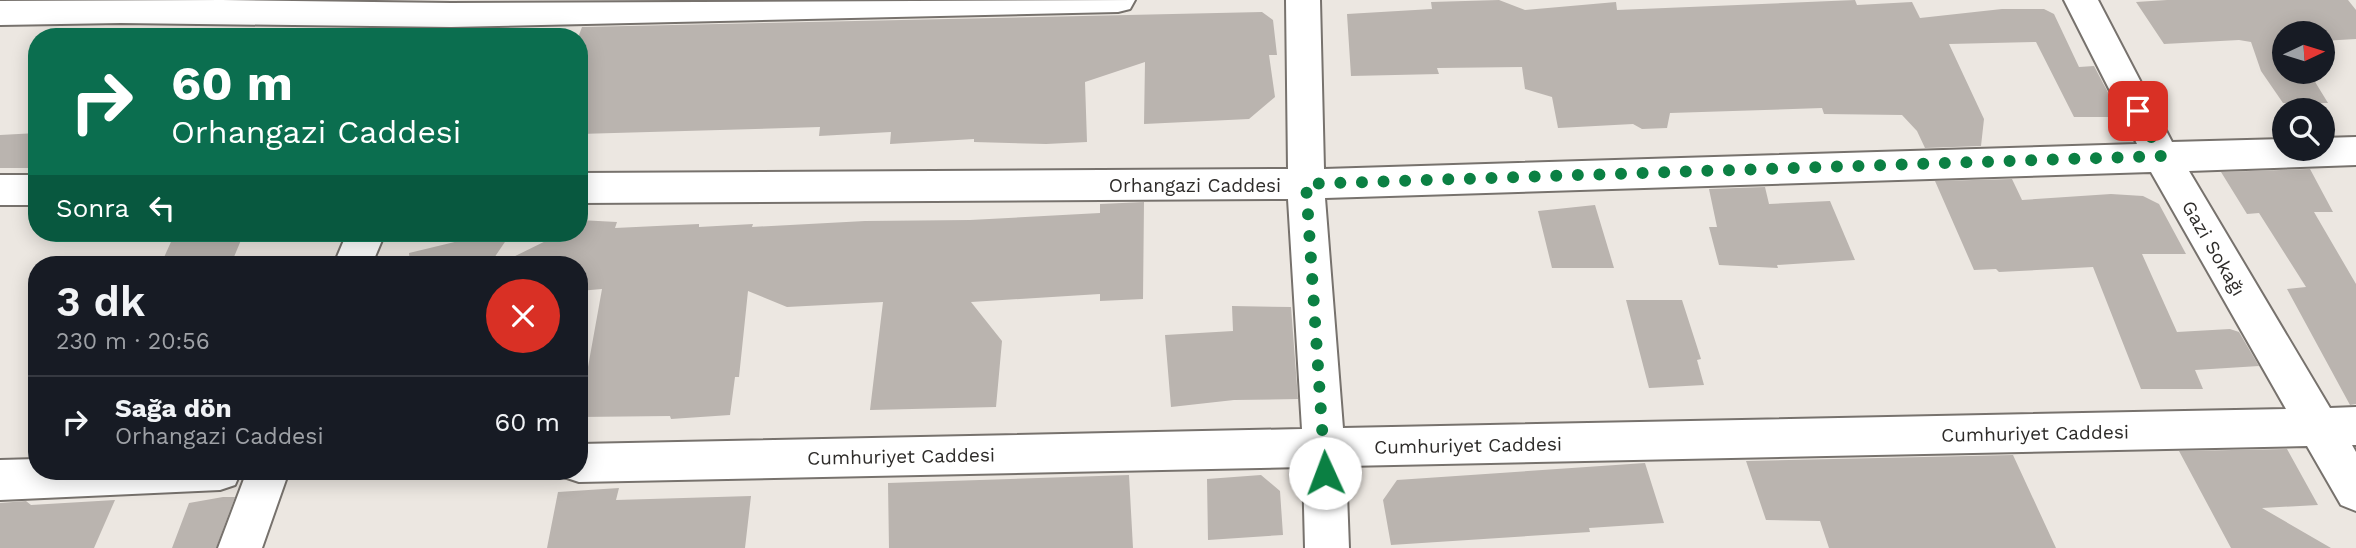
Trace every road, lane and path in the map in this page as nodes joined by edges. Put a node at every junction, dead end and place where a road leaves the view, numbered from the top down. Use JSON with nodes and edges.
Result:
{"nodes":[{"id":1,"x":1118,"y":0,"type":"edge"},
{"id":2,"x":1303,"y":0,"type":"edge"},
{"id":3,"x":2081,"y":0,"type":"edge"},
{"id":4,"x":749,"y":4,"type":"edge"},
{"id":5,"x":124,"y":6,"type":"edge"},
{"id":6,"x":0,"y":13,"type":"edge"},
{"id":7,"x":450,"y":17,"type":"edge"},
{"id":8,"x":2356,"y":151,"type":"edge"},
{"id":9,"x":2161,"y":156,"type":"junction"},
{"id":10,"x":1306,"y":184,"type":"junction"},
{"id":11,"x":588,"y":188,"type":"edge"},
{"id":12,"x":0,"y":190,"type":"edge"},
{"id":13,"x":28,"y":190,"type":"edge"},
{"id":14,"x":2337,"y":427,"type":"edge"},
{"id":15,"x":1324,"y":448,"type":"junction"},
{"id":16,"x":588,"y":463,"type":"edge"},
{"id":17,"x":28,"y":479,"type":"edge"},
{"id":18,"x":0,"y":480,"type":"edge"},
{"id":19,"x":265,"y":480,"type":"edge"},
{"id":20,"x":2356,"y":491,"type":"edge"},
{"id":21,"x":240,"y":548,"type":"edge"},
{"id":22,"x":1327,"y":548,"type":"edge"}],
"edges":[{"from":1,"to":4,"type":"street"},
{"from":2,"to":10,"type":"street"},
{"from":3,"to":9,"type":"street","name":"Gazi Sokağı"},
{"from":4,"to":7,"type":"street"},
{"from":5,"to":6,"type":"street"},
{"from":5,"to":7,"type":"street"},
{"from":8,"to":9,"type":"street","name":"Orhangazi Caddesi"},
{"from":9,"to":10,"type":"street","name":"Orhangazi Caddesi"},
{"from":9,"to":14,"type":"street","name":"Gazi Sokağı"},
{"from":10,"to":11,"type":"street","name":"Orhangazi Caddesi"},
{"from":10,"to":15,"type":"street"},
{"from":12,"to":13,"type":"street"},
{"from":14,"to":15,"type":"street","name":"Cumhuriyet Caddesi"},
{"from":14,"to":20,"type":"street","name":"Gazi Sokağı"},
{"from":15,"to":16,"type":"street","name":"Cumhuriyet Caddesi"},
{"from":15,"to":22,"type":"street"},
{"from":17,"to":18,"type":"street"},
{"from":19,"to":21,"type":"street"}]}
